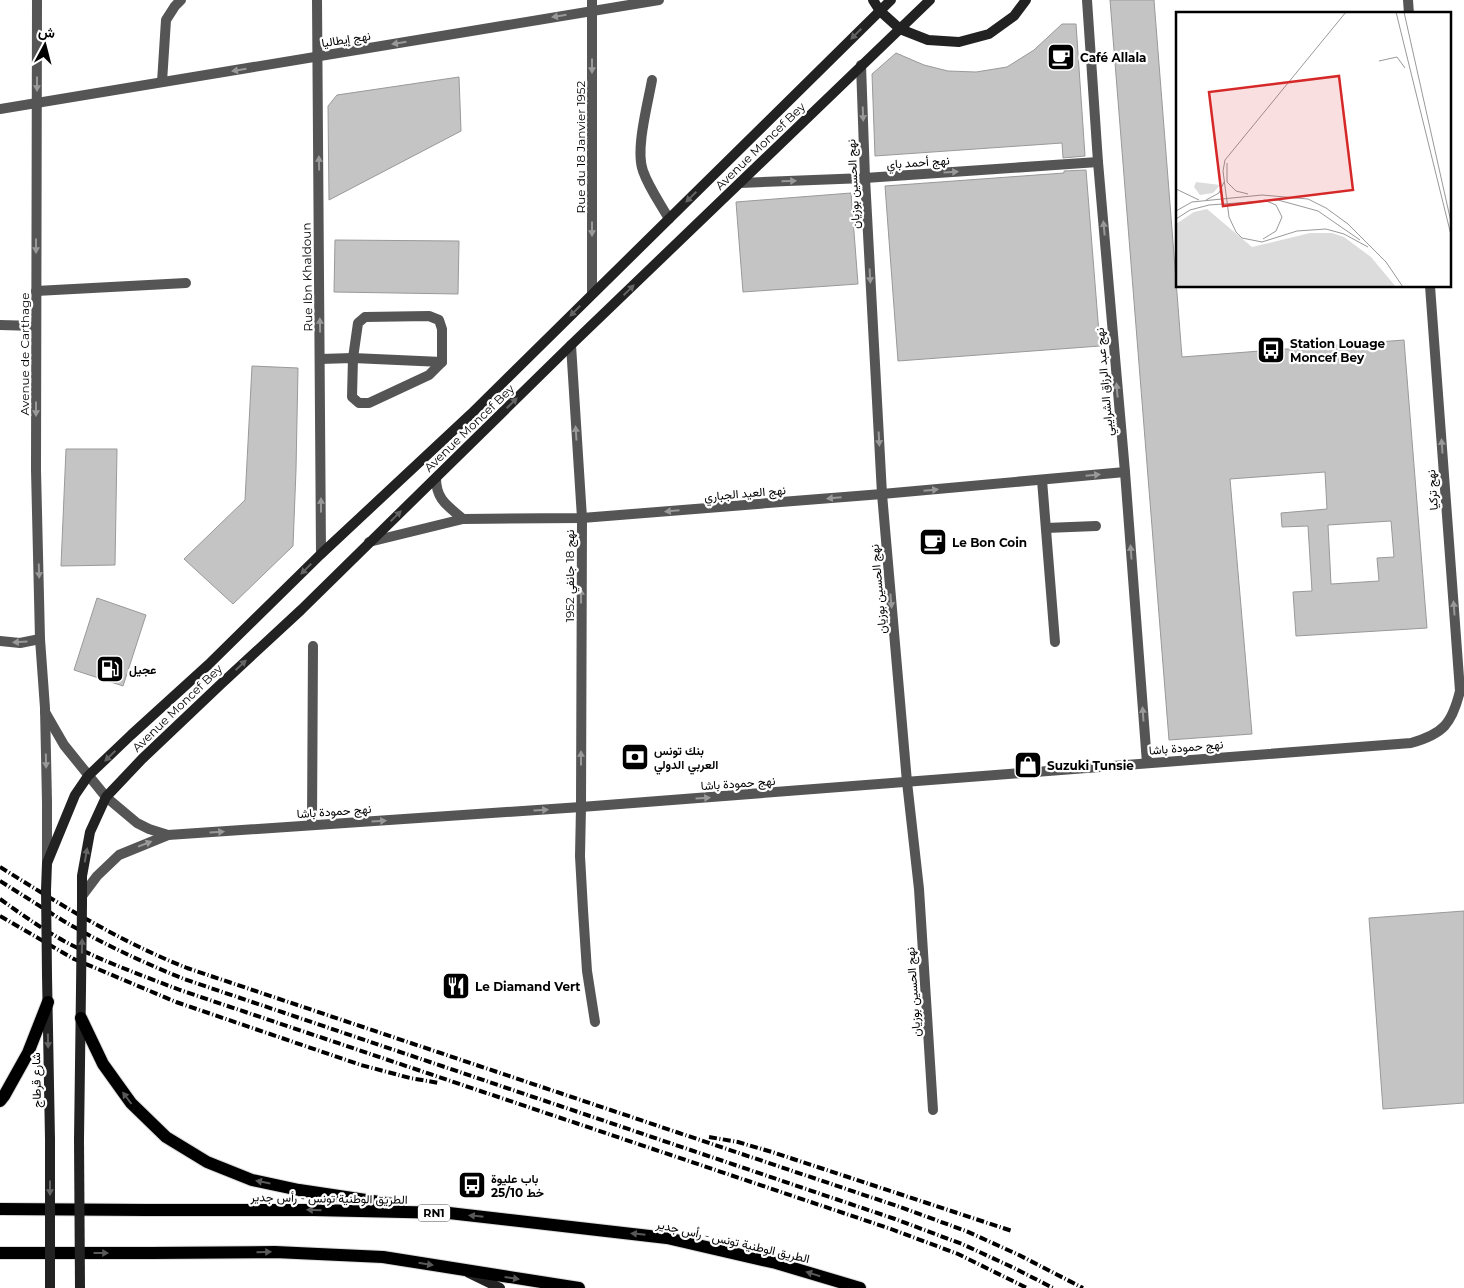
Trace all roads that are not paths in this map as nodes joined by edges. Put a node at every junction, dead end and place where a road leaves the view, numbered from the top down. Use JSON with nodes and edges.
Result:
{"nodes":[{"id":1,"x":37,"y":0,"type":"edge"},
{"id":2,"x":181,"y":0,"type":"edge"},
{"id":3,"x":317,"y":0,"type":"edge"},
{"id":4,"x":592,"y":0,"type":"edge"},
{"id":5,"x":659,"y":0,"type":"edge"},
{"id":6,"x":873,"y":0,"type":"edge"},
{"id":7,"x":891,"y":0,"type":"edge"},
{"id":8,"x":930,"y":0,"type":"edge"},
{"id":9,"x":1026,"y":0,"type":"edge"},
{"id":10,"x":1087,"y":0,"type":"edge"},
{"id":11,"x":592,"y":11,"type":"junction"},
{"id":12,"x":880,"y":11,"type":"junction"},
{"id":13,"x":900,"y":29,"type":"junction"},
{"id":14,"x":318,"y":57,"type":"junction"},
{"id":15,"x":861,"y":65,"type":"junction"},
{"id":16,"x":652,"y":80,"type":"dead end"},
{"id":17,"x":162,"y":82,"type":"junction"},
{"id":18,"x":37,"y":102,"type":"junction"},
{"id":19,"x":0,"y":109,"type":"edge"},
{"id":20,"x":1098,"y":162,"type":"junction"},
{"id":21,"x":865,"y":178,"type":"junction"},
{"id":22,"x":740,"y":183,"type":"junction"},
{"id":23,"x":668,"y":219,"type":"junction"},
{"id":24,"x":186,"y":283,"type":"dead end"},
{"id":25,"x":1430,"y":288,"type":"edge"},
{"id":26,"x":36,"y":291,"type":"junction"},
{"id":27,"x":592,"y":294,"type":"junction"},
{"id":28,"x":0,"y":325,"type":"edge"},
{"id":29,"x":36,"y":326,"type":"junction"},
{"id":30,"x":571,"y":345,"type":"junction"},
{"id":31,"x":353,"y":358,"type":"junction"},
{"id":32,"x":320,"y":359,"type":"junction"},
{"id":33,"x":442,"y":362,"type":"junction"},
{"id":34,"x":1124,"y":472,"type":"junction"},
{"id":35,"x":436,"y":478,"type":"junction"},
{"id":36,"x":1042,"y":480,"type":"junction"},
{"id":37,"x":882,"y":494,"type":"junction"},
{"id":38,"x":582,"y":518,"type":"junction"},
{"id":39,"x":463,"y":519,"type":"junction"},
{"id":40,"x":1096,"y":526,"type":"dead end"},
{"id":41,"x":1046,"y":528,"type":"junction"},
{"id":42,"x":369,"y":542,"type":"junction"},
{"id":43,"x":321,"y":554,"type":"junction"},
{"id":44,"x":40,"y":639,"type":"junction"},
{"id":45,"x":0,"y":641,"type":"edge"},
{"id":46,"x":1055,"y":642,"type":"dead end"},
{"id":47,"x":313,"y":646,"type":"dead end"},
{"id":48,"x":1460,"y":691,"type":"joint"},
{"id":49,"x":44,"y":710,"type":"junction"},
{"id":50,"x":1146,"y":763,"type":"junction"},
{"id":51,"x":88,"y":776,"type":"junction"},
{"id":52,"x":907,"y":782,"type":"junction"},
{"id":53,"x":106,"y":797,"type":"junction"},
{"id":54,"x":581,"y":807,"type":"junction"},
{"id":55,"x":312,"y":825,"type":"junction"},
{"id":56,"x":168,"y":835,"type":"junction"},
{"id":57,"x":47,"y":867,"type":"junction"},
{"id":58,"x":82,"y":900,"type":"junction"},
{"id":59,"x":48,"y":1002,"type":"junction"},
{"id":60,"x":81,"y":1018,"type":"junction"},
{"id":61,"x":595,"y":1022,"type":"dead end"},
{"id":62,"x":0,"y":1100,"type":"edge"},
{"id":63,"x":933,"y":1110,"type":"dead end"},
{"id":64,"x":0,"y":1209,"type":"edge"},
{"id":65,"x":449,"y":1213,"type":"junction"},
{"id":66,"x":0,"y":1253,"type":"edge"},
{"id":67,"x":463,"y":1270,"type":"junction"},
{"id":68,"x":50,"y":1288,"type":"edge"},
{"id":69,"x":80,"y":1288,"type":"edge"},
{"id":70,"x":500,"y":1288,"type":"edge"},
{"id":71,"x":579,"y":1288,"type":"edge"},
{"id":72,"x":860,"y":1288,"type":"edge"}],
"edges":[{"from":1,"to":18,"type":"street","name":"Avenue de Carthage","one_way":true},
{"from":2,"to":17,"type":"street"},
{"from":3,"to":14,"type":"street","name":"Rue Ibn Khaldoun"},
{"from":4,"to":11,"type":"street","name":"Rue du 18 Janvier 1952"},
{"from":5,"to":11,"type":"street","name":"نهج إيطاليا"},
{"from":6,"to":12,"type":"main road"},
{"from":7,"to":12,"type":"main road","name":"Avenue Moncef Bey"},
{"from":8,"to":13,"type":"main road","name":"Avenue Moncef Bey"},
{"from":9,"to":13,"type":"main road"},
{"from":10,"to":20,"type":"street","name":"نهج عبد الرزاق الشرايبي"},
{"from":11,"to":14,"type":"street","name":"نهج إيطاليا","one_way":true},
{"from":11,"to":27,"type":"street","name":"Rue du 18 Janvier 1952","one_way":true},
{"from":12,"to":13,"type":"main road"},
{"from":12,"to":23,"type":"main road","name":"Avenue Moncef Bey","one_way":true},
{"from":13,"to":15,"type":"main road","name":"Avenue Moncef Bey"},
{"from":14,"to":17,"type":"street","name":"نهج إيطاليا","one_way":true},
{"from":32,"to":14,"type":"street","name":"Rue Ibn Khaldoun","one_way":true},
{"from":15,"to":21,"type":"street","name":"نهج الحسين بوزيان","one_way":true},
{"from":15,"to":22,"type":"main road","name":"Avenue Moncef Bey"},
{"from":16,"to":23,"type":"street"},
{"from":17,"to":18,"type":"street","name":"نهج إيطاليا"},
{"from":18,"to":19,"type":"street","name":"نهج إيطاليا"},
{"from":18,"to":26,"type":"street","name":"Avenue de Carthage","one_way":true},
{"from":21,"to":20,"type":"street","name":"نهج أحمد باي","one_way":true},
{"from":34,"to":20,"type":"street","name":"نهج عبد الرزاق الشرايبي","one_way":true},
{"from":22,"to":21,"type":"street","name":"نهج أحمد باي","one_way":true},
{"from":21,"to":37,"type":"street","name":"نهج الحسين بوزيان","one_way":true},
{"from":30,"to":22,"type":"main road","name":"Avenue Moncef Bey","one_way":true},
{"from":23,"to":27,"type":"main road","name":"Avenue Moncef Bey"},
{"from":24,"to":26,"type":"street"},
{"from":48,"to":25,"type":"street","name":"نهج تركيا","one_way":true},
{"from":26,"to":29,"type":"street","name":"Avenue de Carthage"},
{"from":27,"to":43,"type":"main road","name":"Avenue Moncef Bey","one_way":true},
{"from":28,"to":29,"type":"street"},
{"from":29,"to":44,"type":"street","name":"Avenue de Carthage","one_way":true},
{"from":35,"to":30,"type":"main road","name":"Avenue Moncef Bey","one_way":true},
{"from":38,"to":30,"type":"street","name":"نهج 18 جانفي 1952","one_way":true},
{"from":31,"to":32,"type":"street"},
{"from":31,"to":33,"type":"street"},
{"from":31,"to":33,"type":"street"},
{"from":31,"to":33,"type":"street"},
{"from":43,"to":32,"type":"street","name":"Rue Ibn Khaldoun","one_way":true},
{"from":36,"to":34,"type":"street","name":"نهج العيد الجباري","one_way":true},
{"from":50,"to":34,"type":"street","name":"نهج عبد الرزاق الشرايبي","one_way":true},
{"from":35,"to":39,"type":"street"},
{"from":42,"to":35,"type":"main road","name":"Avenue Moncef Bey","one_way":true},
{"from":37,"to":36,"type":"street","name":"نهج العيد الجباري","one_way":true},
{"from":36,"to":41,"type":"street"},
{"from":37,"to":38,"type":"street","name":"نهج العيد الجباري","one_way":true},
{"from":37,"to":52,"type":"street","name":"نهج الحسين بوزيان","one_way":true},
{"from":38,"to":39,"type":"street","name":"نهج العيد الجباري"},
{"from":54,"to":38,"type":"street","name":"نهج 18 جانفي 1952","one_way":true},
{"from":39,"to":42,"type":"street","name":"نهج العيد الجباري"},
{"from":40,"to":41,"type":"street"},
{"from":41,"to":46,"type":"street"},
{"from":53,"to":42,"type":"main road","name":"Avenue Moncef Bey","one_way":true},
{"from":43,"to":51,"type":"main road","name":"Avenue Moncef Bey","one_way":true},
{"from":44,"to":45,"type":"street","one_way":true},
{"from":44,"to":49,"type":"street","name":"Avenue de Carthage"},
{"from":47,"to":55,"type":"street"},
{"from":48,"to":50,"type":"street","name":"نهج حمودة باشا"},
{"from":49,"to":51,"type":"street","name":"نهج حمودة باشا"},
{"from":49,"to":57,"type":"street","name":"شارع قرطاج","one_way":true},
{"from":50,"to":52,"type":"street","name":"نهج حمودة باشا"},
{"from":51,"to":53,"type":"street","name":"نهج حمودة باشا"},
{"from":51,"to":57,"type":"main road","name":"Avenue Moncef Bey"},
{"from":54,"to":52,"type":"street","name":"نهج حمودة باشا","one_way":true},
{"from":52,"to":63,"type":"street","name":"نهج الحسين بوزيان"},
{"from":53,"to":56,"type":"street","name":"نهج حمودة باشا"},
{"from":58,"to":53,"type":"main road","name":"Avenue Moncef Bey","one_way":true},
{"from":55,"to":54,"type":"street","name":"نهج حمودة باشا","one_way":true},
{"from":54,"to":61,"type":"street","name":"نهج 18 جانفي 1952"},
{"from":56,"to":55,"type":"street","name":"نهج حمودة باشا","one_way":true},
{"from":58,"to":56,"type":"street","one_way":true},
{"from":57,"to":59,"type":"main road","name":"شارع قرطاج","bridge":true},
{"from":60,"to":58,"type":"main road","name":"Avenue Moncef Bey","one_way":true,"bridge":true},
{"from":59,"to":62,"type":"main road"},
{"from":59,"to":68,"type":"main road","name":"شارع قرطاج","one_way":true,"bridge":true},
{"from":65,"to":60,"type":"main road","one_way":true},
{"from":60,"to":69,"type":"main road","name":"Avenue Moncef Bey","bridge":true},
{"from":65,"to":64,"type":"main road","name":"الطريق الوطنية تونس - رأس جدير","number":"RN1","one_way":true},
{"from":72,"to":65,"type":"main road","name":"الطريق الوطنية تونس - رأس جدير","number":"RN1","one_way":true},
{"from":66,"to":67,"type":"main road","one_way":true},
{"from":67,"to":70,"type":"main road"},
{"from":67,"to":71,"type":"main road","one_way":true}]}
